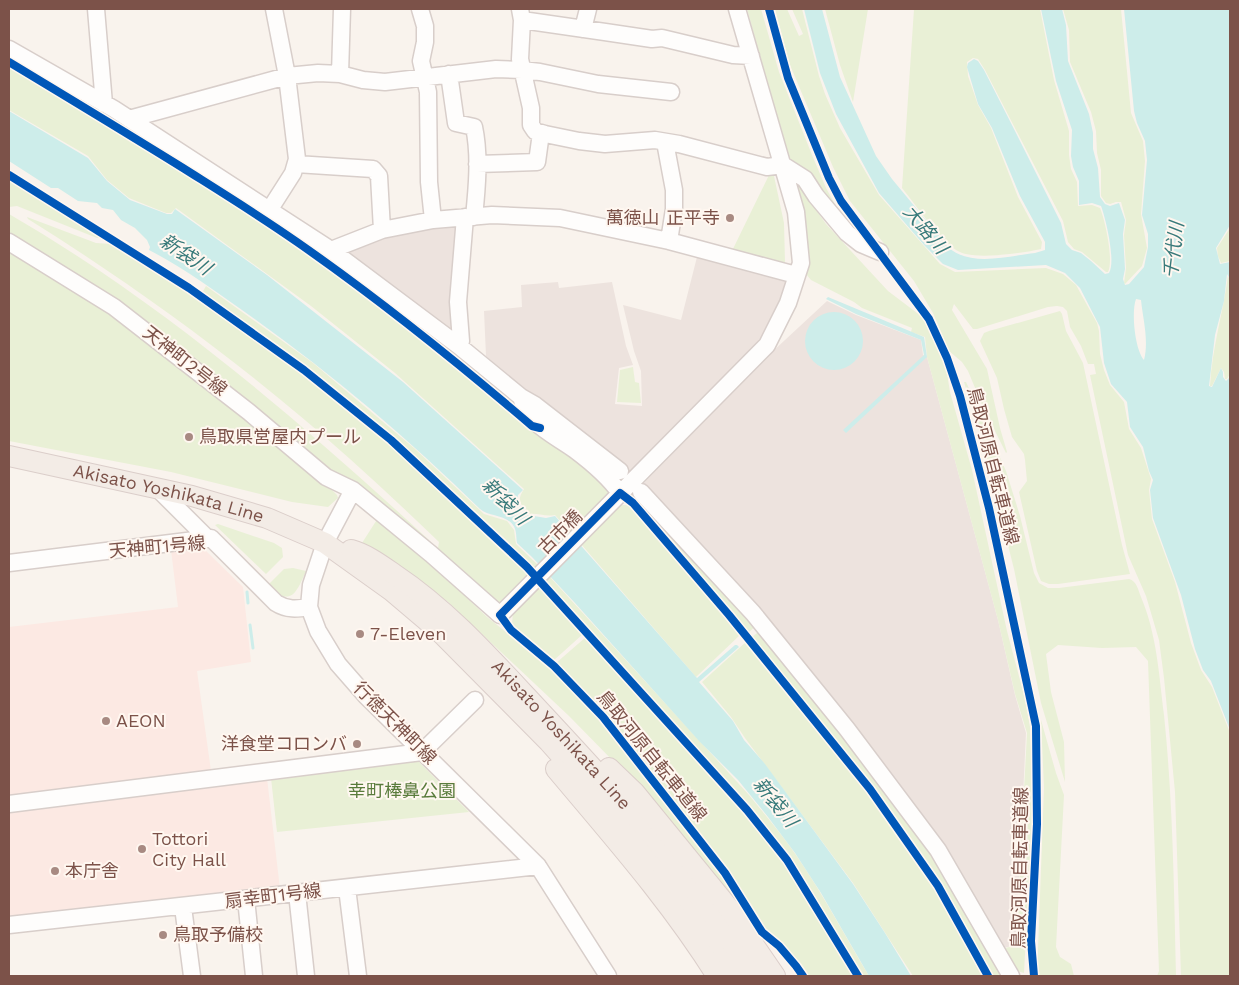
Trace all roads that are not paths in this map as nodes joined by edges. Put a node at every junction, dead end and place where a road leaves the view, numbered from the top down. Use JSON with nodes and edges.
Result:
{"nodes":[{"id":1,"x":96,"y":9,"type":"edge"},
{"id":2,"x":274,"y":9,"type":"edge"},
{"id":3,"x":342,"y":9,"type":"edge"},
{"id":4,"x":420,"y":9,"type":"edge"},
{"id":5,"x":588,"y":9,"type":"edge"},
{"id":6,"x":737,"y":9,"type":"edge"},
{"id":7,"x":521,"y":14,"type":"edge"},
{"id":8,"x":583,"y":29,"type":"junction"},
{"id":9,"x":9,"y":49,"type":"edge"},
{"id":10,"x":750,"y":56,"type":"junction"},
{"id":11,"x":522,"y":70,"type":"junction"},
{"id":12,"x":340,"y":74,"type":"junction"},
{"id":13,"x":449,"y":74,"type":"junction"},
{"id":14,"x":287,"y":76,"type":"junction"},
{"id":15,"x":424,"y":79,"type":"junction"},
{"id":16,"x":671,"y":92,"type":"dead end"},
{"id":17,"x":104,"y":104,"type":"junction"},
{"id":18,"x":129,"y":118,"type":"junction"},
{"id":19,"x":541,"y":133,"type":"junction"},
{"id":20,"x":665,"y":142,"type":"junction"},
{"id":21,"x":296,"y":164,"type":"junction"},
{"id":22,"x":477,"y":164,"type":"junction"},
{"id":23,"x":783,"y":165,"type":"junction"},
{"id":24,"x":270,"y":209,"type":"junction"},
{"id":25,"x":470,"y":217,"type":"junction"},
{"id":26,"x":433,"y":220,"type":"junction"},
{"id":27,"x":382,"y":230,"type":"junction"},
{"id":28,"x":669,"y":241,"type":"junction"},
{"id":29,"x":9,"y":242,"type":"edge"},
{"id":30,"x":331,"y":250,"type":"junction"},
{"id":31,"x":880,"y":252,"type":"dead end"},
{"id":32,"x":796,"y":275,"type":"junction"},
{"id":33,"x":459,"y":346,"type":"junction"},
{"id":34,"x":521,"y":397,"type":"junction"},
{"id":35,"x":9,"y":456,"type":"edge"},
{"id":36,"x":620,"y":471,"type":"dead end"},
{"id":37,"x":157,"y":488,"type":"junction"},
{"id":38,"x":353,"y":490,"type":"junction"},
{"id":39,"x":641,"y":492,"type":"dead end"},
{"id":40,"x":615,"y":498,"type":"junction"},
{"id":41,"x":208,"y":539,"type":"junction"},
{"id":42,"x":325,"y":543,"type":"junction"},
{"id":43,"x":9,"y":563,"type":"edge"},
{"id":44,"x":510,"y":605,"type":"joint"},
{"id":45,"x":309,"y":607,"type":"junction"},
{"id":46,"x":438,"y":630,"type":"junction"},
{"id":47,"x":474,"y":640,"type":"junction"},
{"id":48,"x":475,"y":700,"type":"dead end"},
{"id":49,"x":422,"y":752,"type":"junction"},
{"id":50,"x":9,"y":804,"type":"edge"},
{"id":51,"x":538,"y":866,"type":"junction"},
{"id":52,"x":347,"y":888,"type":"junction"},
{"id":53,"x":297,"y":894,"type":"junction"},
{"id":54,"x":246,"y":899,"type":"junction"},
{"id":55,"x":183,"y":907,"type":"junction"},
{"id":56,"x":9,"y":925,"type":"edge"},
{"id":57,"x":192,"y":976,"type":"edge"},
{"id":58,"x":254,"y":976,"type":"edge"},
{"id":59,"x":306,"y":976,"type":"edge"},
{"id":60,"x":358,"y":976,"type":"edge"},
{"id":61,"x":608,"y":976,"type":"edge"},
{"id":62,"x":718,"y":976,"type":"edge"},
{"id":63,"x":736,"y":976,"type":"edge"},
{"id":64,"x":754,"y":976,"type":"edge"},
{"id":65,"x":774,"y":976,"type":"edge"},
{"id":66,"x":1011,"y":976,"type":"edge"}],
"edges":[{"from":1,"to":17,"type":"street"},
{"from":2,"to":14,"type":"street"},
{"from":3,"to":12,"type":"street"},
{"from":4,"to":15,"type":"street"},
{"from":5,"to":8,"type":"street"},
{"from":6,"to":10,"type":"street","name":"古市橋"},
{"from":7,"to":8,"type":"street"},
{"from":7,"to":11,"type":"street"},
{"from":8,"to":10,"type":"street"},
{"from":9,"to":17,"type":"street"},
{"from":10,"to":23,"type":"street","name":"古市橋"},
{"from":11,"to":13,"type":"street"},
{"from":11,"to":16,"type":"street"},
{"from":11,"to":19,"type":"street"},
{"from":12,"to":14,"type":"street"},
{"from":12,"to":15,"type":"street"},
{"from":13,"to":15,"type":"street"},
{"from":13,"to":22,"type":"street"},
{"from":14,"to":18,"type":"street"},
{"from":14,"to":21,"type":"street"},
{"from":15,"to":26,"type":"street"},
{"from":17,"to":18,"type":"street"},
{"from":18,"to":24,"type":"street"},
{"from":19,"to":20,"type":"street"},
{"from":19,"to":22,"type":"street"},
{"from":20,"to":23,"type":"street"},
{"from":20,"to":28,"type":"street"},
{"from":21,"to":24,"type":"street"},
{"from":21,"to":27,"type":"street"},
{"from":22,"to":25,"type":"street"},
{"from":23,"to":31,"type":"street"},
{"from":23,"to":32,"type":"street","name":"古市橋"},
{"from":24,"to":30,"type":"street"},
{"from":25,"to":26,"type":"street"},
{"from":25,"to":28,"type":"street"},
{"from":25,"to":33,"type":"street"},
{"from":26,"to":27,"type":"street"},
{"from":27,"to":30,"type":"street"},
{"from":28,"to":32,"type":"street"},
{"from":29,"to":38,"type":"street","name":"天神町2号線"},
{"from":30,"to":33,"type":"street"},
{"from":32,"to":40,"type":"street","name":"古市橋"},
{"from":33,"to":34,"type":"street"},
{"from":34,"to":36,"type":"street"},
{"from":34,"to":40,"type":"street"},
{"from":35,"to":37,"type":"main road","name":"Akisato Yoshikata Line"},
{"from":37,"to":41,"type":"street"},
{"from":37,"to":42,"type":"main road","name":"Akisato Yoshikata Line"},
{"from":38,"to":42,"type":"street","name":"行徳天神町線"},
{"from":38,"to":44,"type":"street","name":"天神町2号線"},
{"from":39,"to":66,"type":"street"},
{"from":40,"to":44,"type":"street","name":"古市橋"},
{"from":41,"to":43,"type":"street","name":"天神町1号線"},
{"from":41,"to":45,"type":"street","name":"天神町1号線"},
{"from":42,"to":45,"type":"street","name":"行徳天神町線"},
{"from":42,"to":46,"type":"main road","name":"Akisato Yoshikata Line"},
{"from":42,"to":47,"type":"main road","name":"Akisato Yoshikata Line"},
{"from":45,"to":49,"type":"street","name":"行徳天神町線"},
{"from":46,"to":62,"type":"main road"},
{"from":46,"to":63,"type":"main road","name":"Akisato Yoshikata Line"},
{"from":47,"to":64,"type":"main road","name":"Akisato Yoshikata Line"},
{"from":47,"to":65,"type":"main road"},
{"from":48,"to":49,"type":"street"},
{"from":49,"to":50,"type":"street"},
{"from":49,"to":51,"type":"street","name":"行徳天神町線"},
{"from":51,"to":52,"type":"street","name":"扇幸町1号線"},
{"from":51,"to":61,"type":"street","name":"行徳天神町線"},
{"from":52,"to":53,"type":"street","name":"扇幸町1号線"},
{"from":52,"to":60,"type":"street"},
{"from":53,"to":54,"type":"street","name":"扇幸町1号線"},
{"from":53,"to":59,"type":"street"},
{"from":54,"to":55,"type":"street","name":"扇幸町1号線"},
{"from":54,"to":58,"type":"street"},
{"from":55,"to":56,"type":"street","name":"扇幸町1号線"},
{"from":55,"to":57,"type":"street"}]}
